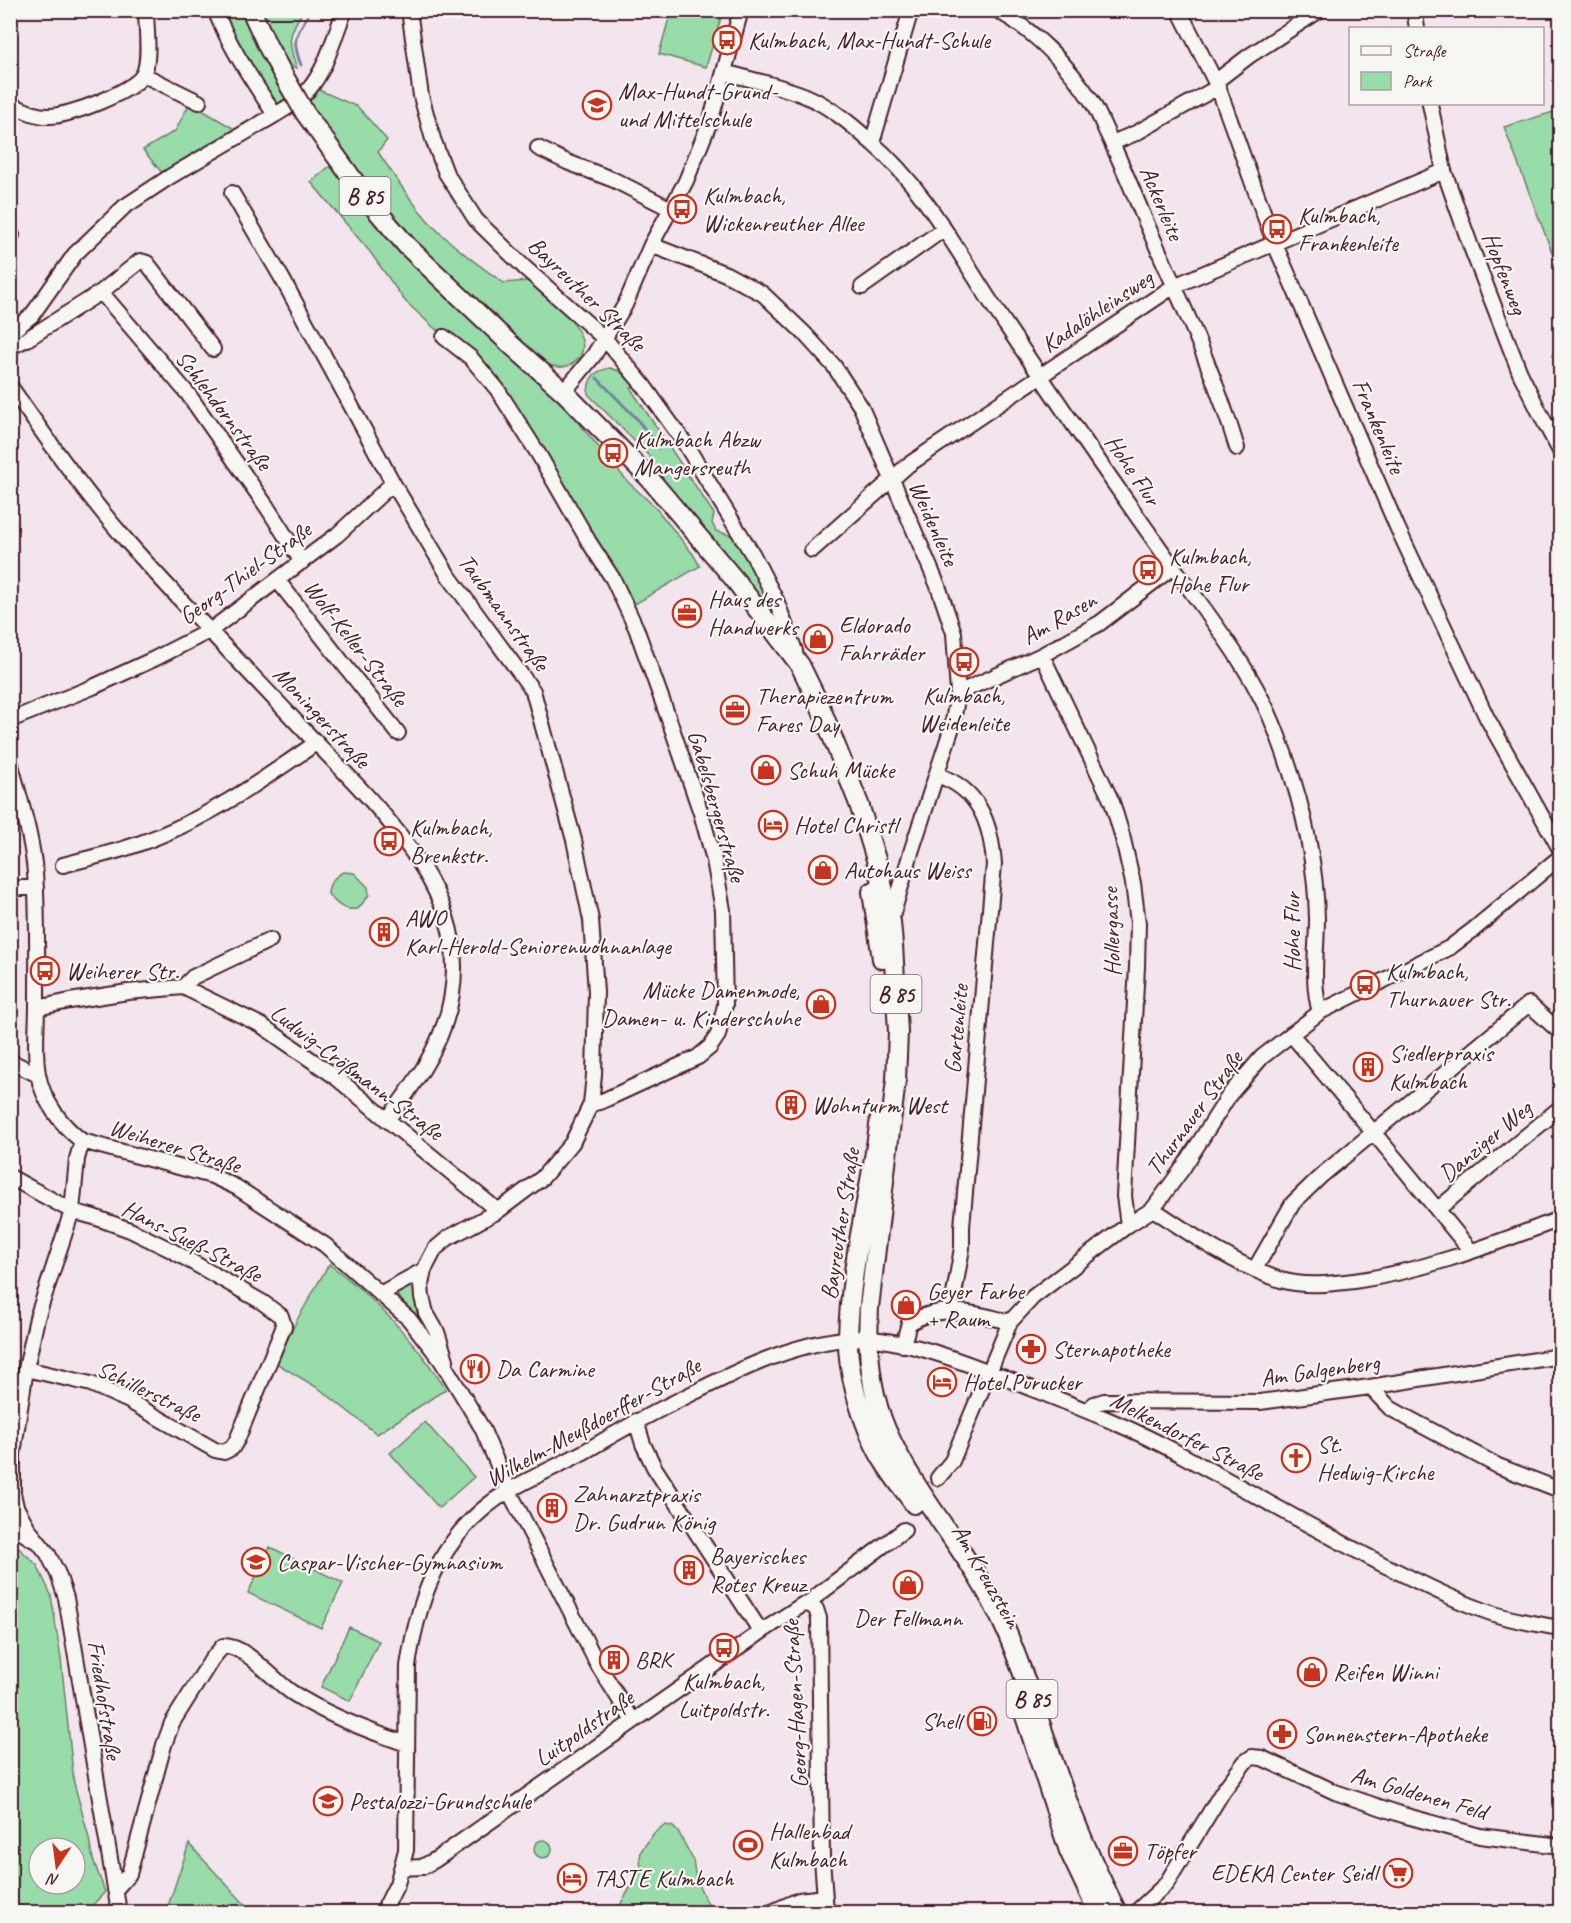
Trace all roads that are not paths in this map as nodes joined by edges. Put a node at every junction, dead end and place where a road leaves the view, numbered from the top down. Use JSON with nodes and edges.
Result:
{"nodes":[{"id":1,"x":146,"y":10,"type":"edge"},
{"id":2,"x":215,"y":10,"type":"edge"},
{"id":3,"x":251,"y":10,"type":"edge"},
{"id":4,"x":345,"y":10,"type":"edge"},
{"id":5,"x":409,"y":10,"type":"edge"},
{"id":6,"x":741,"y":10,"type":"edge"},
{"id":7,"x":911,"y":10,"type":"edge"},
{"id":8,"x":997,"y":10,"type":"edge"},
{"id":9,"x":1179,"y":10,"type":"edge"},
{"id":10,"x":1320,"y":10,"type":"edge"},
{"id":11,"x":1414,"y":10,"type":"edge"},
{"id":12,"x":1417,"y":27,"type":"edge"},
{"id":13,"x":724,"y":72,"type":"junction"},
{"id":14,"x":144,"y":75,"type":"junction"},
{"id":15,"x":1216,"y":84,"type":"junction"},
{"id":16,"x":199,"y":102,"type":"dead end"},
{"id":17,"x":10,"y":104,"type":"edge"},
{"id":18,"x":1430,"y":105,"type":"edge"},
{"id":19,"x":275,"y":115,"type":"junction"},
{"id":20,"x":872,"y":143,"type":"junction"},
{"id":21,"x":1112,"y":143,"type":"junction"},
{"id":22,"x":538,"y":148,"type":"dead end"},
{"id":23,"x":1444,"y":171,"type":"junction"},
{"id":24,"x":231,"y":193,"type":"dead end"},
{"id":25,"x":671,"y":209,"type":"junction"},
{"id":26,"x":944,"y":230,"type":"junction"},
{"id":27,"x":1274,"y":242,"type":"junction"},
{"id":28,"x":651,"y":245,"type":"junction"},
{"id":29,"x":1174,"y":286,"type":"junction"},
{"id":30,"x":862,"y":287,"type":"dead end"},
{"id":31,"x":101,"y":292,"type":"junction"},
{"id":32,"x":10,"y":333,"type":"edge"},
{"id":33,"x":444,"y":337,"type":"dead end"},
{"id":34,"x":604,"y":339,"type":"junction"},
{"id":35,"x":10,"y":347,"type":"edge"},
{"id":36,"x":213,"y":349,"type":"dead end"},
{"id":37,"x":1041,"y":376,"type":"junction"},
{"id":38,"x":10,"y":386,"type":"edge"},
{"id":39,"x":564,"y":392,"type":"junction"},
{"id":40,"x":1237,"y":448,"type":"dead end"},
{"id":41,"x":1560,"y":451,"type":"edge"},
{"id":42,"x":891,"y":480,"type":"junction"},
{"id":43,"x":393,"y":483,"type":"junction"},
{"id":44,"x":812,"y":550,"type":"dead end"},
{"id":45,"x":302,"y":562,"type":"junction"},
{"id":46,"x":1173,"y":567,"type":"junction"},
{"id":47,"x":278,"y":581,"type":"junction"},
{"id":48,"x":210,"y":630,"type":"junction"},
{"id":49,"x":774,"y":633,"type":"junction"},
{"id":50,"x":1042,"y":655,"type":"junction"},
{"id":51,"x":800,"y":665,"type":"junction"},
{"id":52,"x":958,"y":693,"type":"junction"},
{"id":53,"x":10,"y":720,"type":"edge"},
{"id":54,"x":398,"y":733,"type":"dead end"},
{"id":55,"x":316,"y":743,"type":"junction"},
{"id":56,"x":10,"y":761,"type":"edge"},
{"id":57,"x":937,"y":775,"type":"junction"},
{"id":58,"x":1560,"y":849,"type":"edge"},
{"id":59,"x":1560,"y":856,"type":"edge"},
{"id":60,"x":63,"y":865,"type":"dead end"},
{"id":61,"x":36,"y":887,"type":"junction"},
{"id":62,"x":10,"y":889,"type":"edge"},
{"id":63,"x":891,"y":922,"type":"junction"},
{"id":64,"x":270,"y":940,"type":"dead end"},
{"id":65,"x":183,"y":987,"type":"junction"},
{"id":66,"x":37,"y":1008,"type":"junction"},
{"id":67,"x":1320,"y":1012,"type":"junction"},
{"id":68,"x":1560,"y":1032,"type":"edge"},
{"id":69,"x":1291,"y":1034,"type":"junction"},
{"id":70,"x":10,"y":1061,"type":"edge"},
{"id":71,"x":38,"y":1075,"type":"junction"},
{"id":72,"x":591,"y":1104,"type":"junction"},
{"id":73,"x":1560,"y":1108,"type":"edge"},
{"id":74,"x":387,"y":1120,"type":"junction"},
{"id":75,"x":1374,"y":1132,"type":"junction"},
{"id":76,"x":82,"y":1141,"type":"junction"},
{"id":77,"x":10,"y":1177,"type":"edge"},
{"id":78,"x":1153,"y":1209,"type":"junction"},
{"id":79,"x":1438,"y":1209,"type":"junction"},
{"id":80,"x":72,"y":1211,"type":"junction"},
{"id":81,"x":498,"y":1211,"type":"junction"},
{"id":82,"x":1560,"y":1220,"type":"edge"},
{"id":83,"x":1128,"y":1225,"type":"junction"},
{"id":84,"x":1471,"y":1251,"type":"junction"},
{"id":85,"x":1255,"y":1269,"type":"junction"},
{"id":86,"x":424,"y":1270,"type":"junction"},
{"id":87,"x":380,"y":1294,"type":"junction"},
{"id":88,"x":955,"y":1310,"type":"junction"},
{"id":89,"x":1010,"y":1322,"type":"junction"},
{"id":90,"x":848,"y":1339,"type":"junction"},
{"id":91,"x":868,"y":1339,"type":"junction"},
{"id":92,"x":903,"y":1345,"type":"junction"},
{"id":93,"x":1560,"y":1356,"type":"edge"},
{"id":94,"x":26,"y":1369,"type":"junction"},
{"id":95,"x":990,"y":1372,"type":"junction"},
{"id":96,"x":450,"y":1374,"type":"junction"},
{"id":97,"x":1370,"y":1387,"type":"junction"},
{"id":98,"x":1087,"y":1411,"type":"junction"},
{"id":99,"x":636,"y":1421,"type":"junction"},
{"id":100,"x":215,"y":1450,"type":"joint"},
{"id":101,"x":938,"y":1478,"type":"dead end"},
{"id":102,"x":1560,"y":1490,"type":"edge"},
{"id":103,"x":509,"y":1491,"type":"junction"},
{"id":104,"x":13,"y":1508,"type":"edge"},
{"id":105,"x":10,"y":1525,"type":"edge"},
{"id":106,"x":904,"y":1530,"type":"dead end"},
{"id":107,"x":43,"y":1546,"type":"junction"},
{"id":108,"x":809,"y":1604,"type":"junction"},
{"id":109,"x":1560,"y":1628,"type":"edge"},
{"id":110,"x":761,"y":1632,"type":"junction"},
{"id":111,"x":633,"y":1721,"type":"junction"},
{"id":112,"x":407,"y":1744,"type":"junction"},
{"id":113,"x":1560,"y":1846,"type":"edge"},
{"id":114,"x":402,"y":1868,"type":"junction"},
{"id":115,"x":115,"y":1890,"type":"junction"},
{"id":116,"x":824,"y":1897,"type":"junction"},
{"id":117,"x":119,"y":1912,"type":"edge"},
{"id":118,"x":383,"y":1912,"type":"edge"},
{"id":119,"x":772,"y":1912,"type":"edge"},
{"id":120,"x":826,"y":1912,"type":"edge"},
{"id":121,"x":1098,"y":1912,"type":"edge"},
{"id":122,"x":1116,"y":1912,"type":"edge"},
{"id":123,"x":1136,"y":1912,"type":"edge"}],
"edges":[{"from":1,"to":14,"type":"street"},
{"from":2,"to":19,"type":"street"},
{"from":3,"to":39,"type":"main road","name":"Bayreuther Straße","number":"B 85","bridge":true},
{"from":4,"to":19,"type":"street"},
{"from":5,"to":34,"type":"street","name":"Bayreuther Straße"},
{"from":6,"to":13,"type":"street"},
{"from":7,"to":20,"type":"street"},
{"from":8,"to":21,"type":"street","name":"Ackerleite"},
{"from":9,"to":15,"type":"street","name":"Frankenleite"},
{"from":10,"to":15,"type":"street"},
{"from":11,"to":12,"type":"street"},
{"from":13,"to":20,"type":"street","name":"Hohe Flur"},
{"from":13,"to":25,"type":"street"},
{"from":14,"to":16,"type":"street"},
{"from":14,"to":17,"type":"street"},
{"from":15,"to":21,"type":"street"},
{"from":15,"to":27,"type":"street","name":"Frankenleite"},
{"from":18,"to":23,"type":"street","name":"Hopfenweg"},
{"from":19,"to":32,"type":"street"},
{"from":20,"to":26,"type":"street","name":"Hohe Flur"},
{"from":21,"to":29,"type":"street","name":"Ackerleite"},
{"from":22,"to":25,"type":"street"},
{"from":23,"to":27,"type":"street","name":"Kadalöhleinsweg"},
{"from":23,"to":41,"type":"street","name":"Hopfenweg"},
{"from":24,"to":43,"type":"street","name":"Taubmannstraße"},
{"from":25,"to":28,"type":"street"},
{"from":26,"to":30,"type":"street"},
{"from":26,"to":37,"type":"street","name":"Hohe Flur"},
{"from":27,"to":29,"type":"street","name":"Kadalöhleinsweg"},
{"from":27,"to":58,"type":"street","name":"Frankenleite"},
{"from":28,"to":34,"type":"street"},
{"from":28,"to":42,"type":"street","name":"Weidenleite"},
{"from":29,"to":37,"type":"street","name":"Kadalöhleinsweg"},
{"from":29,"to":40,"type":"street","name":"Ackerleite"},
{"from":31,"to":35,"type":"street","name":"Schlehdornstraße"},
{"from":31,"to":36,"type":"street","name":"Schlehdornstraße"},
{"from":31,"to":45,"type":"street","name":"Schlehdornstraße"},
{"from":33,"to":72,"type":"street","name":"Gabelsbergerstraße"},
{"from":34,"to":39,"type":"street"},
{"from":34,"to":51,"type":"street","name":"Bayreuther Straße"},
{"from":37,"to":42,"type":"street","name":"Kadalöhleinsweg"},
{"from":37,"to":46,"type":"street","name":"Hohe Flur"},
{"from":38,"to":48,"type":"street","name":"Moningerstraße"},
{"from":39,"to":49,"type":"main road","name":"Bayreuther Straße","number":"B 85"},
{"from":42,"to":44,"type":"street","name":"Kadalöhleinsweg"},
{"from":42,"to":52,"type":"street","name":"Weidenleite"},
{"from":43,"to":45,"type":"street","name":"Georg-Thiel-Straße"},
{"from":43,"to":72,"type":"street","name":"Taubmannstraße"},
{"from":45,"to":47,"type":"street","name":"Georg-Thiel-Straße"},
{"from":46,"to":50,"type":"street","name":"Am Rasen"},
{"from":46,"to":67,"type":"street","name":"Hohe Flur"},
{"from":47,"to":48,"type":"street","name":"Georg-Thiel-Straße"},
{"from":47,"to":54,"type":"street","name":"Wolf-Keller-Straße"},
{"from":48,"to":53,"type":"street","name":"Georg-Thiel-Straße"},
{"from":48,"to":55,"type":"street","name":"Moningerstraße"},
{"from":49,"to":51,"type":"main road","name":"Bayreuther Straße","number":"B 85"},
{"from":49,"to":90,"type":"main road","name":"Bayreuther Straße","number":"B 85"},
{"from":50,"to":52,"type":"street","name":"Am Rasen"},
{"from":50,"to":83,"type":"street","name":"Hollergasse"},
{"from":51,"to":63,"type":"main road","name":"Bayreuther Straße","number":"B 85"},
{"from":52,"to":57,"type":"street","name":"Weidenleite"},
{"from":55,"to":60,"type":"street"},
{"from":55,"to":74,"type":"street","name":"Moningerstraße"},
{"from":56,"to":61,"type":"street","name":"Weiherer Straße"},
{"from":57,"to":63,"type":"street","name":"Weidenleite"},
{"from":57,"to":88,"type":"street","name":"Gartenleite"},
{"from":59,"to":67,"type":"street","name":"Thurnauer Straße"},
{"from":61,"to":62,"type":"street"},
{"from":61,"to":66,"type":"street","name":"Weiherer Straße"},
{"from":63,"to":91,"type":"main road","name":"Bayreuther Straße","number":"B 85"},
{"from":64,"to":65,"type":"street"},
{"from":65,"to":66,"type":"street"},
{"from":65,"to":74,"type":"street","name":"Ludwig-Crößmann-Straße"},
{"from":66,"to":71,"type":"street","name":"Weiherer Straße"},
{"from":67,"to":69,"type":"street","name":"Thurnauer Straße"},
{"from":68,"to":75,"type":"street"},
{"from":69,"to":75,"type":"street"},
{"from":69,"to":78,"type":"street","name":"Thurnauer Straße"},
{"from":70,"to":71,"type":"street"},
{"from":71,"to":76,"type":"street","name":"Weiherer Straße"},
{"from":72,"to":81,"type":"street"},
{"from":73,"to":79,"type":"street","name":"Danziger Weg"},
{"from":74,"to":81,"type":"street","name":"Ludwig-Crößmann-Straße"},
{"from":75,"to":79,"type":"street"},
{"from":75,"to":85,"type":"street"},
{"from":76,"to":80,"type":"street"},
{"from":76,"to":87,"type":"street","name":"Weiherer Straße"},
{"from":77,"to":80,"type":"street","name":"Hans-Sueß-Straße"},
{"from":78,"to":83,"type":"street","name":"Thurnauer Straße"},
{"from":78,"to":85,"type":"street"},
{"from":79,"to":84,"type":"street"},
{"from":80,"to":94,"type":"street"},
{"from":80,"to":100,"type":"street","name":"Hans-Sueß-Straße"},
{"from":81,"to":86,"type":"street"},
{"from":82,"to":84,"type":"street"},
{"from":83,"to":89,"type":"street","name":"Thurnauer Straße"},
{"from":84,"to":85,"type":"street"},
{"from":86,"to":87,"type":"street"},
{"from":86,"to":96,"type":"street"},
{"from":87,"to":96,"type":"street","name":"Weiherer Straße"},
{"from":88,"to":89,"type":"street"},
{"from":88,"to":92,"type":"street"},
{"from":89,"to":95,"type":"street","name":"Thurnauer Straße"},
{"from":90,"to":91,"type":"street","name":"Melkendorfer Straße"},
{"from":90,"to":99,"type":"street","name":"Wilhelm-Meußdoerffer-Straße"},
{"from":90,"to":121,"type":"main road","name":"Am Kreuzstein","number":"B 85"},
{"from":91,"to":92,"type":"street","name":"Melkendorfer Straße"},
{"from":91,"to":122,"type":"main road","name":"Am Kreuzstein","number":"B 85"},
{"from":92,"to":95,"type":"street","name":"Melkendorfer Straße"},
{"from":93,"to":97,"type":"street","name":"Am Galgenberg"},
{"from":94,"to":100,"type":"street","name":"Schillerstraße"},
{"from":94,"to":104,"type":"street"},
{"from":95,"to":98,"type":"street","name":"Melkendorfer Straße"},
{"from":95,"to":101,"type":"street"},
{"from":96,"to":103,"type":"street","name":"Weiherer Straße"},
{"from":97,"to":98,"type":"street","name":"Am Galgenberg"},
{"from":97,"to":102,"type":"street"},
{"from":98,"to":109,"type":"street","name":"Melkendorfer Straße"},
{"from":99,"to":103,"type":"street","name":"Wilhelm-Meußdoerffer-Straße"},
{"from":99,"to":110,"type":"street"},
{"from":103,"to":111,"type":"street","name":"Weiherer Straße"},
{"from":103,"to":112,"type":"street","name":"Wilhelm-Meußdoerffer-Straße"},
{"from":104,"to":107,"type":"street","name":"Friedhofstraße"},
{"from":105,"to":107,"type":"street"},
{"from":106,"to":108,"type":"street","name":"Luitpoldstraße"},
{"from":107,"to":115,"type":"street","name":"Friedhofstraße"},
{"from":108,"to":110,"type":"street","name":"Luitpoldstraße"},
{"from":108,"to":116,"type":"street","name":"Georg-Hagen-Straße"},
{"from":110,"to":111,"type":"street","name":"Luitpoldstraße"},
{"from":111,"to":114,"type":"street","name":"Luitpoldstraße"},
{"from":112,"to":114,"type":"street","name":"Wilhelm-Meußdoerffer-Straße"},
{"from":112,"to":115,"type":"street"},
{"from":113,"to":123,"type":"street","name":"Am Goldenen Feld"},
{"from":114,"to":118,"type":"street","name":"Wilhelm-Meußdoerffer-Straße"},
{"from":115,"to":117,"type":"street","name":"Friedhofstraße"},
{"from":116,"to":119,"type":"street"},
{"from":116,"to":120,"type":"street","name":"Georg-Hagen-Straße"}]}
